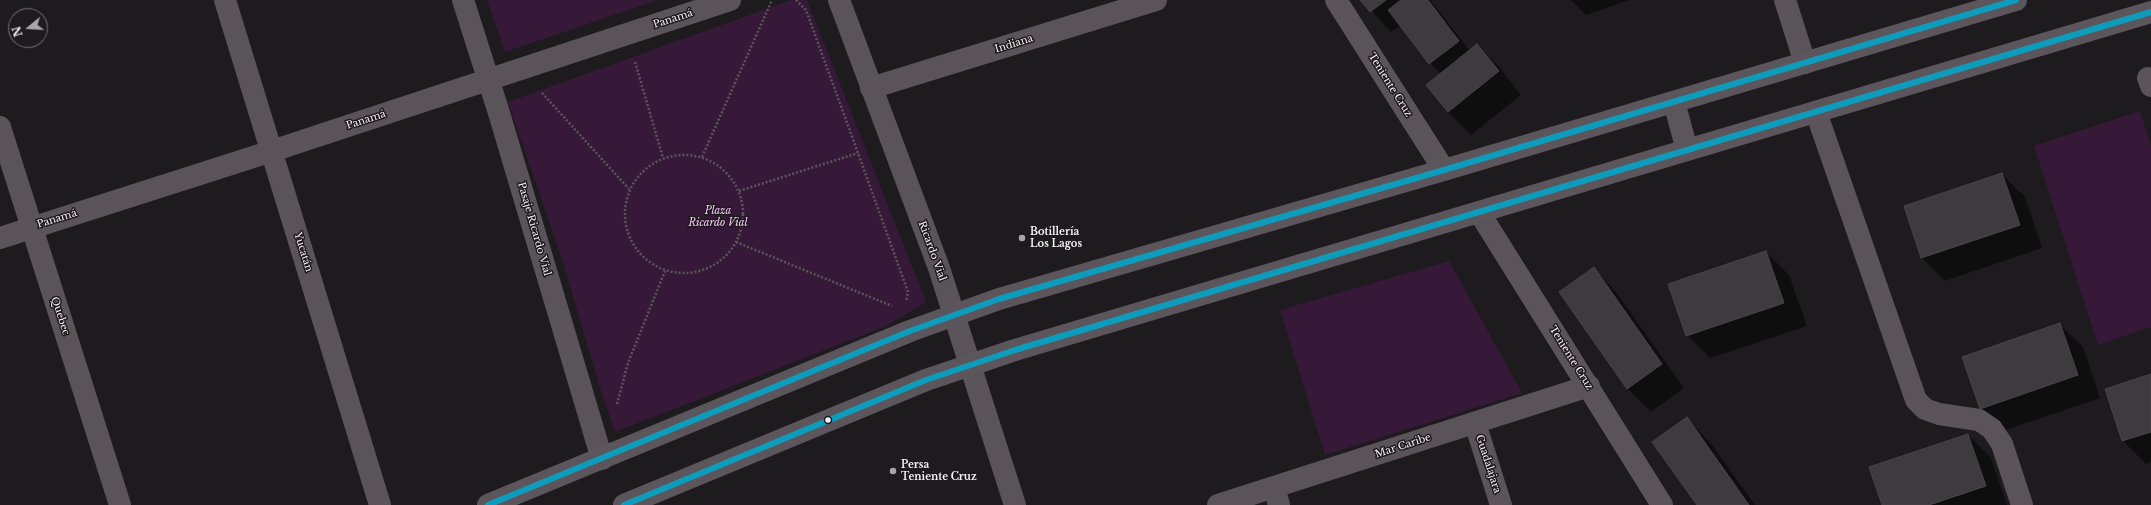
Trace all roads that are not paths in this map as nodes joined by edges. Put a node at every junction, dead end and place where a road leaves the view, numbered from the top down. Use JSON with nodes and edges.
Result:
{"nodes":[{"id":1,"x":225,"y":0,"type":"edge"},
{"id":2,"x":463,"y":0,"type":"edge"},
{"id":3,"x":730,"y":0,"type":"edge"},
{"id":4,"x":839,"y":0,"type":"edge"},
{"id":5,"x":1156,"y":0,"type":"edge"},
{"id":6,"x":1336,"y":0,"type":"edge"},
{"id":7,"x":1785,"y":0,"type":"edge"},
{"id":8,"x":2016,"y":0,"type":"edge"},
{"id":9,"x":2151,"y":12,"type":"edge"},
{"id":10,"x":1805,"y":63,"type":"junction"},
{"id":11,"x":489,"y":80,"type":"junction"},
{"id":12,"x":871,"y":88,"type":"junction"},
{"id":13,"x":1674,"y":102,"type":"junction"},
{"id":14,"x":1816,"y":112,"type":"junction"},
{"id":15,"x":0,"y":127,"type":"edge"},
{"id":16,"x":1688,"y":150,"type":"junction"},
{"id":17,"x":272,"y":151,"type":"junction"},
{"id":18,"x":1444,"y":170,"type":"junction"},
{"id":19,"x":1479,"y":212,"type":"junction"},
{"id":20,"x":32,"y":227,"type":"junction"},
{"id":21,"x":0,"y":238,"type":"edge"},
{"id":22,"x":955,"y":315,"type":"junction"},
{"id":23,"x":970,"y":364,"type":"junction"},
{"id":24,"x":1589,"y":386,"type":"junction"},
{"id":25,"x":1475,"y":423,"type":"junction"},
{"id":26,"x":602,"y":459,"type":"junction"},
{"id":27,"x":1276,"y":496,"type":"edge"},
{"id":28,"x":120,"y":505,"type":"edge"},
{"id":29,"x":380,"y":505,"type":"edge"},
{"id":30,"x":488,"y":505,"type":"edge"},
{"id":31,"x":624,"y":505,"type":"edge"},
{"id":32,"x":1015,"y":505,"type":"edge"},
{"id":33,"x":1218,"y":505,"type":"edge"},
{"id":34,"x":1501,"y":505,"type":"edge"},
{"id":35,"x":1662,"y":505,"type":"edge"},
{"id":36,"x":2022,"y":505,"type":"edge"}],
"edges":[{"from":1,"to":17,"type":"street","name":"Yucatán"},
{"from":2,"to":11,"type":"street","name":"Pasaje Ricardo Vial"},
{"from":3,"to":11,"type":"street","name":"Panamá"},
{"from":4,"to":12,"type":"street","name":"Ricardo Vial"},
{"from":5,"to":12,"type":"street","name":"Indiana"},
{"from":6,"to":18,"type":"street","name":"Teniente Cruz"},
{"from":7,"to":10,"type":"street"},
{"from":8,"to":10,"type":"main road"},
{"from":9,"to":14,"type":"main road"},
{"from":10,"to":13,"type":"main road"},
{"from":11,"to":17,"type":"street","name":"Panamá"},
{"from":11,"to":26,"type":"street","name":"Pasaje Ricardo Vial"},
{"from":12,"to":22,"type":"street","name":"Ricardo Vial"},
{"from":13,"to":16,"type":"main road"},
{"from":13,"to":18,"type":"main road"},
{"from":14,"to":16,"type":"main road"},
{"from":14,"to":36,"type":"street"},
{"from":15,"to":20,"type":"street","name":"Quebec"},
{"from":16,"to":19,"type":"main road"},
{"from":17,"to":20,"type":"street","name":"Panamá"},
{"from":17,"to":29,"type":"street","name":"Yucatán"},
{"from":18,"to":22,"type":"main road"},
{"from":19,"to":23,"type":"main road"},
{"from":19,"to":24,"type":"street","name":"Teniente Cruz"},
{"from":20,"to":21,"type":"street","name":"Panamá"},
{"from":20,"to":28,"type":"street","name":"Quebec"},
{"from":22,"to":23,"type":"street","name":"Ricardo Vial"},
{"from":22,"to":26,"type":"main road"},
{"from":23,"to":31,"type":"main road"},
{"from":23,"to":32,"type":"street","name":"Ricardo Vial"},
{"from":24,"to":25,"type":"street","name":"Mar Caribe"},
{"from":24,"to":35,"type":"street","name":"Teniente Cruz"},
{"from":25,"to":27,"type":"street","name":"Mar Caribe"},
{"from":25,"to":34,"type":"street","name":"Guadalajara"},
{"from":26,"to":30,"type":"main road"},
{"from":27,"to":33,"type":"street","name":"Mar Caribe"}]}
